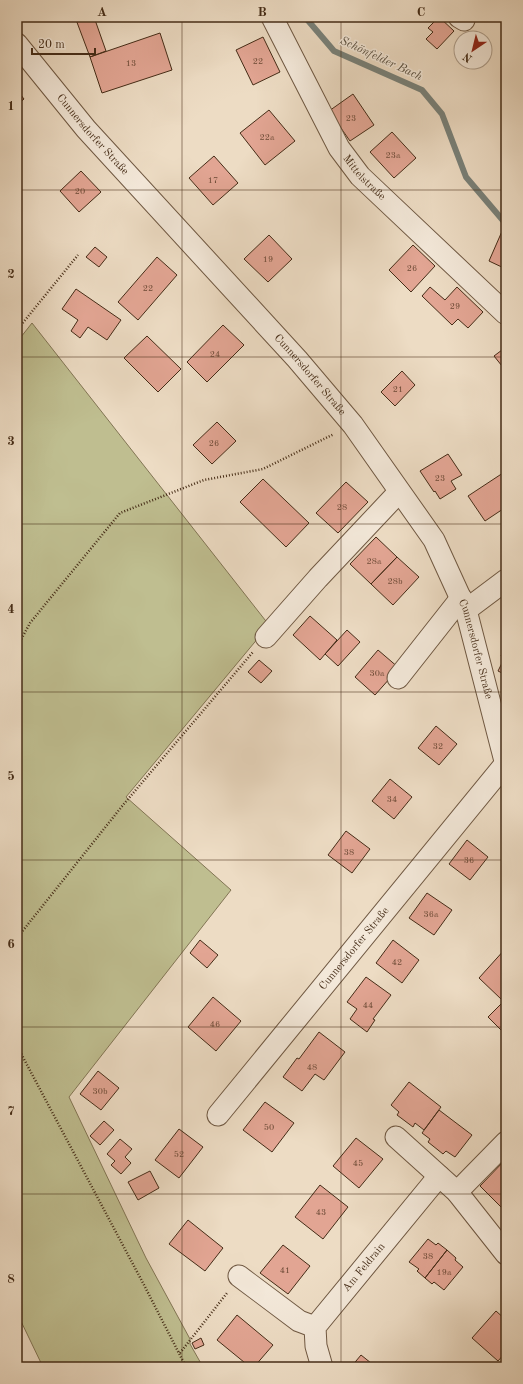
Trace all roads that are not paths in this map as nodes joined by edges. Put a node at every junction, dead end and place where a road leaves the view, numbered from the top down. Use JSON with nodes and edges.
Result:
{"nodes":[{"id":1,"x":272,"y":17,"type":"edge"},
{"id":2,"x":17,"y":44,"type":"edge"},
{"id":3,"x":503,"y":304,"type":"edge"},
{"id":4,"x":400,"y":492,"type":"junction"},
{"id":5,"x":506,"y":580,"type":"edge"},
{"id":6,"x":463,"y":604,"type":"junction"},
{"id":7,"x":266,"y":637,"type":"road end"},
{"id":8,"x":398,"y":678,"type":"dead end"},
{"id":9,"x":506,"y":764,"type":"edge"},
{"id":10,"x":218,"y":1116,"type":"dead end"},
{"id":11,"x":396,"y":1136,"type":"dead end"},
{"id":12,"x":506,"y":1142,"type":"edge"},
{"id":13,"x":439,"y":1176,"type":"junction"},
{"id":14,"x":457,"y":1192,"type":"junction"},
{"id":15,"x":506,"y":1254,"type":"edge"},
{"id":16,"x":239,"y":1276,"type":"road end"},
{"id":17,"x":315,"y":1327,"type":"junction"},
{"id":18,"x":322,"y":1367,"type":"edge"}],
"edges":[{"from":1,"to":3,"type":"street","name":"Mittelstraße"},
{"from":2,"to":4,"type":"street","name":"Cunnersdorfer Straße"},
{"from":4,"to":6,"type":"street","name":"Cunnersdorfer Straße"},
{"from":4,"to":7,"type":"street"},
{"from":5,"to":6,"type":"street"},
{"from":6,"to":8,"type":"street"},
{"from":6,"to":9,"type":"street","name":"Cunnersdorfer Straße"},
{"from":9,"to":10,"type":"street","name":"Cunnersdorfer Straße"},
{"from":11,"to":13,"type":"street"},
{"from":12,"to":14,"type":"street"},
{"from":13,"to":14,"type":"street"},
{"from":13,"to":17,"type":"street","name":"Am Feldrain"},
{"from":14,"to":15,"type":"street"},
{"from":16,"to":17,"type":"street"},
{"from":17,"to":18,"type":"street"}]}
